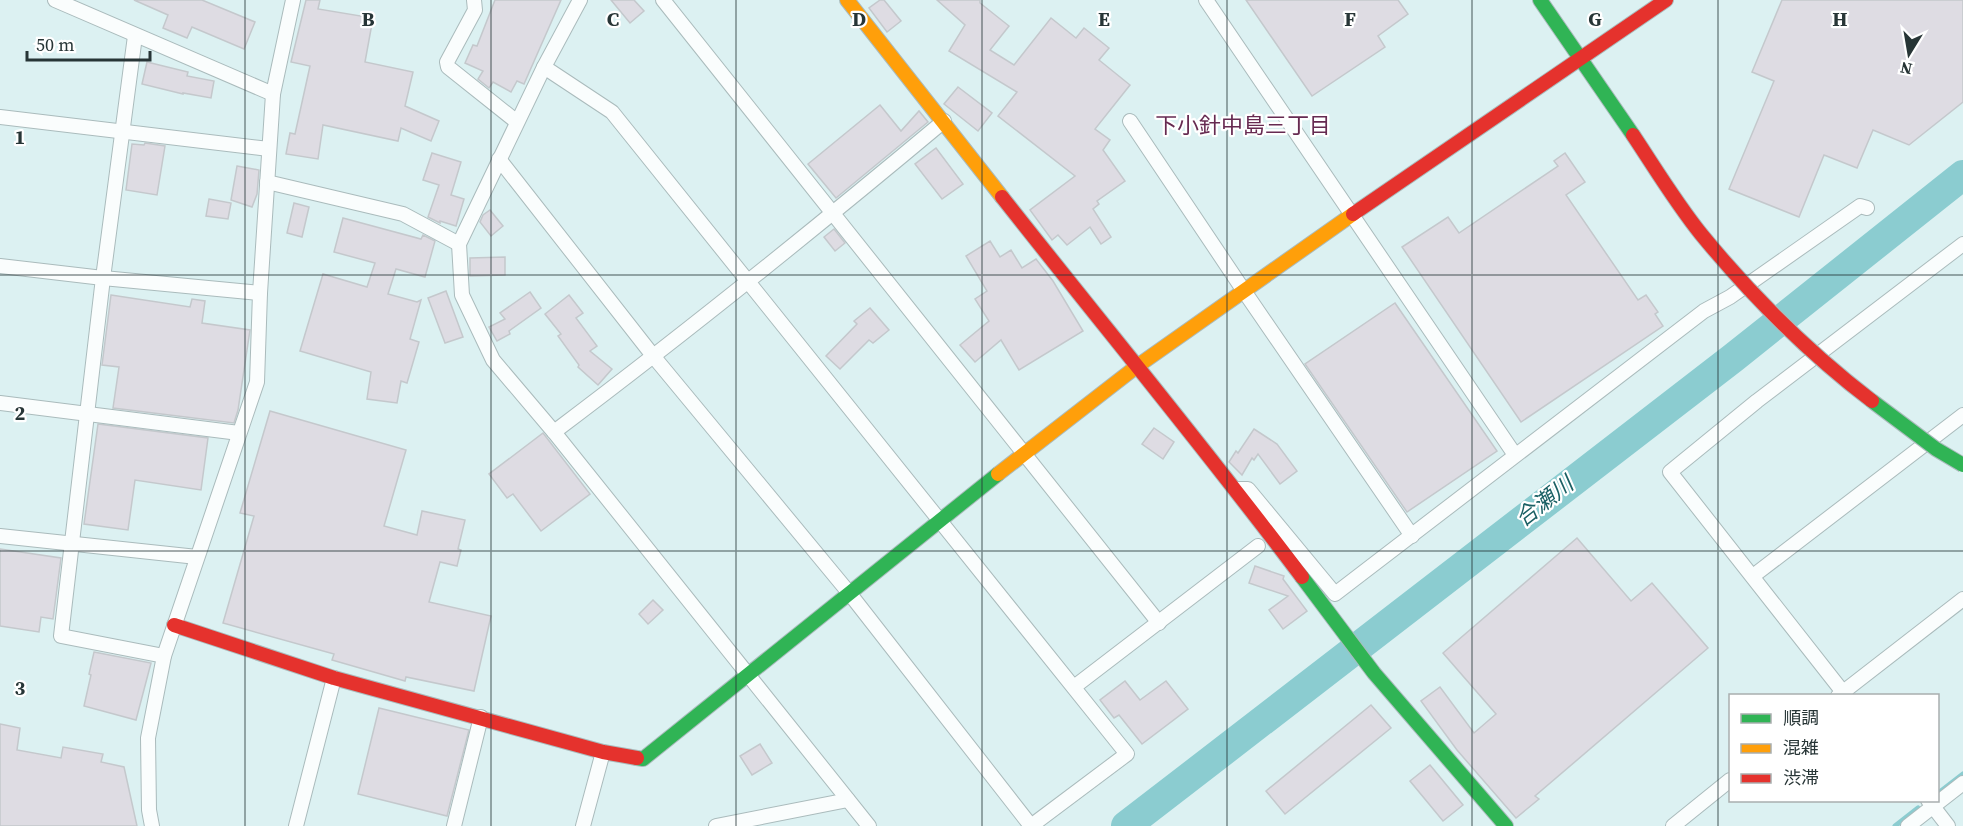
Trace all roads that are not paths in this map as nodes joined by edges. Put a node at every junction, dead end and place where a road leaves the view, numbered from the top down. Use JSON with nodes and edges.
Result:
{"nodes":[{"id":1,"x":55,"y":0,"type":"edge"},
{"id":2,"x":293,"y":0,"type":"edge"},
{"id":3,"x":474,"y":0,"type":"edge"},
{"id":4,"x":580,"y":0,"type":"edge"},
{"id":5,"x":663,"y":0,"type":"edge"},
{"id":6,"x":846,"y":0,"type":"edge"},
{"id":7,"x":1206,"y":0,"type":"edge"},
{"id":8,"x":1540,"y":0,"type":"edge"},
{"id":9,"x":1666,"y":0,"type":"edge"},
{"id":10,"x":135,"y":36,"type":"junction"},
{"id":11,"x":1580,"y":60,"type":"junction"},
{"id":12,"x":544,"y":67,"type":"junction"},
{"id":13,"x":273,"y":94,"type":"junction"},
{"id":14,"x":0,"y":117,"type":"edge"},
{"id":15,"x":1130,"y":120,"type":"dead end"},
{"id":16,"x":517,"y":122,"type":"junction"},
{"id":17,"x":944,"y":122,"type":"junction"},
{"id":18,"x":122,"y":131,"type":"junction"},
{"id":19,"x":269,"y":149,"type":"junction"},
{"id":20,"x":499,"y":159,"type":"junction"},
{"id":21,"x":267,"y":182,"type":"junction"},
{"id":22,"x":1867,"y":208,"type":"dead end"},
{"id":23,"x":834,"y":213,"type":"junction"},
{"id":24,"x":1352,"y":216,"type":"junction"},
{"id":25,"x":459,"y":244,"type":"junction"},
{"id":26,"x":1963,"y":244,"type":"edge"},
{"id":27,"x":0,"y":266,"type":"edge"},
{"id":28,"x":103,"y":278,"type":"junction"},
{"id":29,"x":747,"y":280,"type":"junction"},
{"id":30,"x":1244,"y":291,"type":"junction"},
{"id":31,"x":260,"y":293,"type":"junction"},
{"id":32,"x":654,"y":357,"type":"junction"},
{"id":33,"x":1136,"y":367,"type":"junction"},
{"id":34,"x":0,"y":403,"type":"edge"},
{"id":35,"x":88,"y":413,"type":"junction"},
{"id":36,"x":1963,"y":415,"type":"edge"},
{"id":37,"x":554,"y":432,"type":"junction"},
{"id":38,"x":238,"y":434,"type":"junction"},
{"id":39,"x":1025,"y":455,"type":"junction"},
{"id":40,"x":1515,"y":455,"type":"junction"},
{"id":41,"x":1963,"y":465,"type":"edge"},
{"id":42,"x":1236,"y":489,"type":"junction"},
{"id":43,"x":940,"y":520,"type":"junction"},
{"id":44,"x":0,"y":536,"type":"edge"},
{"id":45,"x":1412,"y":536,"type":"junction"},
{"id":46,"x":73,"y":544,"type":"junction"},
{"id":47,"x":1258,"y":546,"type":"dead end"},
{"id":48,"x":197,"y":557,"type":"junction"},
{"id":49,"x":1753,"y":576,"type":"junction"},
{"id":50,"x":850,"y":594,"type":"junction"},
{"id":51,"x":1963,"y":599,"type":"edge"},
{"id":52,"x":1159,"y":623,"type":"junction"},
{"id":53,"x":174,"y":624,"type":"junction"},
{"id":54,"x":164,"y":656,"type":"junction"},
{"id":55,"x":749,"y":674,"type":"junction"},
{"id":56,"x":334,"y":678,"type":"junction"},
{"id":57,"x":1074,"y":687,"type":"junction"},
{"id":58,"x":1842,"y":694,"type":"edge"},
{"id":59,"x":481,"y":717,"type":"junction"},
{"id":60,"x":603,"y":752,"type":"junction"},
{"id":61,"x":1729,"y":782,"type":"edge"},
{"id":62,"x":1963,"y":783,"type":"edge"},
{"id":63,"x":1939,"y":798,"type":"edge"},
{"id":64,"x":848,"y":800,"type":"junction"},
{"id":65,"x":1931,"y":803,"type":"edge"},
{"id":66,"x":152,"y":826,"type":"edge"},
{"id":67,"x":296,"y":826,"type":"edge"},
{"id":68,"x":454,"y":826,"type":"edge"},
{"id":69,"x":583,"y":826,"type":"edge"},
{"id":70,"x":717,"y":826,"type":"edge"},
{"id":71,"x":869,"y":826,"type":"edge"},
{"id":72,"x":1031,"y":826,"type":"edge"},
{"id":73,"x":1506,"y":826,"type":"edge"},
{"id":74,"x":1672,"y":826,"type":"edge"},
{"id":75,"x":1908,"y":826,"type":"edge"},
{"id":76,"x":1948,"y":826,"type":"edge"}],
"edges":[{"from":1,"to":10,"type":"street"},
{"from":2,"to":13,"type":"street"},
{"from":3,"to":16,"type":"street"},
{"from":4,"to":12,"type":"street"},
{"from":5,"to":23,"type":"street"},
{"from":6,"to":17,"type":"street"},
{"from":7,"to":24,"type":"street"},
{"from":8,"to":11,"type":"street"},
{"from":9,"to":11,"type":"street"},
{"from":10,"to":13,"type":"street"},
{"from":10,"to":18,"type":"street"},
{"from":11,"to":24,"type":"street"},
{"from":11,"to":41,"type":"street","bridge":true},
{"from":12,"to":16,"type":"street"},
{"from":12,"to":29,"type":"street"},
{"from":13,"to":19,"type":"street"},
{"from":14,"to":18,"type":"street"},
{"from":15,"to":30,"type":"street"},
{"from":16,"to":20,"type":"street"},
{"from":17,"to":23,"type":"street"},
{"from":17,"to":33,"type":"street"},
{"from":18,"to":19,"type":"street"},
{"from":18,"to":28,"type":"street"},
{"from":19,"to":21,"type":"street"},
{"from":20,"to":25,"type":"street"},
{"from":20,"to":32,"type":"street"},
{"from":21,"to":25,"type":"street"},
{"from":21,"to":31,"type":"street"},
{"from":22,"to":40,"type":"street"},
{"from":23,"to":29,"type":"street"},
{"from":23,"to":39,"type":"street"},
{"from":24,"to":30,"type":"street"},
{"from":24,"to":40,"type":"street"},
{"from":25,"to":37,"type":"street"},
{"from":26,"to":49,"type":"street"},
{"from":27,"to":28,"type":"street"},
{"from":28,"to":31,"type":"street"},
{"from":28,"to":35,"type":"street"},
{"from":29,"to":32,"type":"street"},
{"from":29,"to":43,"type":"street"},
{"from":30,"to":33,"type":"street"},
{"from":30,"to":45,"type":"street"},
{"from":31,"to":38,"type":"street"},
{"from":32,"to":37,"type":"street"},
{"from":32,"to":50,"type":"street"},
{"from":33,"to":39,"type":"street"},
{"from":33,"to":42,"type":"street"},
{"from":34,"to":35,"type":"street"},
{"from":35,"to":38,"type":"street"},
{"from":35,"to":46,"type":"street"},
{"from":36,"to":49,"type":"street"},
{"from":37,"to":55,"type":"street"},
{"from":38,"to":48,"type":"street"},
{"from":39,"to":43,"type":"street"},
{"from":39,"to":52,"type":"street"},
{"from":40,"to":45,"type":"street"},
{"from":42,"to":45,"type":"street"},
{"from":42,"to":73,"type":"street"},
{"from":43,"to":50,"type":"street"},
{"from":43,"to":57,"type":"street"},
{"from":44,"to":46,"type":"street"},
{"from":46,"to":48,"type":"street"},
{"from":46,"to":54,"type":"street"},
{"from":47,"to":52,"type":"street"},
{"from":48,"to":53,"type":"street"},
{"from":49,"to":58,"type":"street"},
{"from":50,"to":55,"type":"street"},
{"from":50,"to":72,"type":"street"},
{"from":51,"to":58,"type":"street"},
{"from":52,"to":57,"type":"street"},
{"from":53,"to":54,"type":"street"},
{"from":53,"to":56,"type":"street"},
{"from":54,"to":66,"type":"street"},
{"from":55,"to":60,"type":"street"},
{"from":55,"to":64,"type":"street"},
{"from":56,"to":59,"type":"street"},
{"from":56,"to":67,"type":"street"},
{"from":57,"to":72,"type":"street"},
{"from":59,"to":60,"type":"street"},
{"from":59,"to":68,"type":"street"},
{"from":60,"to":69,"type":"street"},
{"from":61,"to":74,"type":"street"},
{"from":62,"to":63,"type":"street"},
{"from":64,"to":70,"type":"street"},
{"from":64,"to":71,"type":"street"},
{"from":65,"to":75,"type":"street"},
{"from":65,"to":76,"type":"street"}]}
